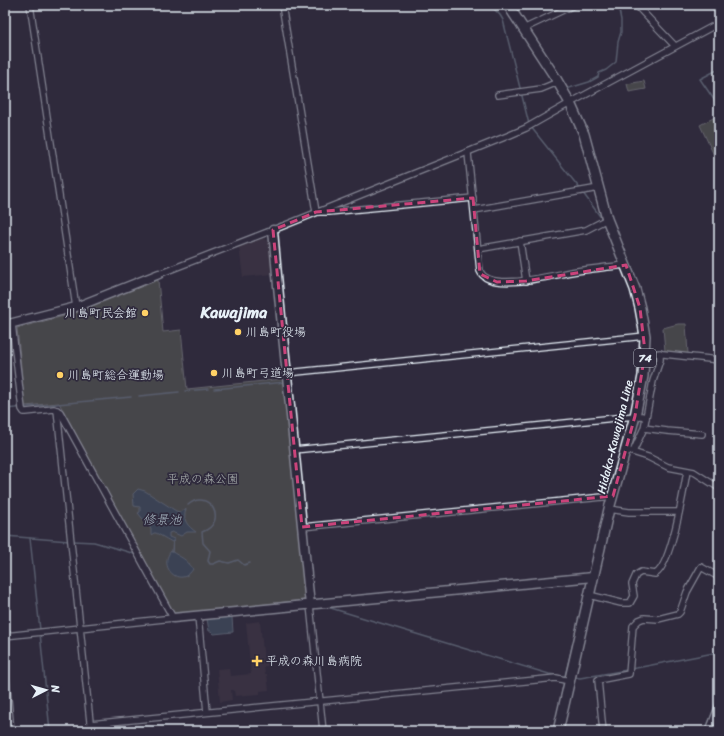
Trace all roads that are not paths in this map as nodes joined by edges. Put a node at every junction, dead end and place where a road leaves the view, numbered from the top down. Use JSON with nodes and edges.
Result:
{"nodes":[{"id":1,"x":30,"y":5,"type":"edge"},
{"id":2,"x":282,"y":5,"type":"edge"},
{"id":3,"x":508,"y":5,"type":"edge"},
{"id":4,"x":574,"y":5,"type":"edge"},
{"id":5,"x":636,"y":5,"type":"edge"},
{"id":6,"x":719,"y":23,"type":"edge"},
{"id":7,"x":523,"y":29,"type":"junction"},
{"id":8,"x":676,"y":46,"type":"junction"},
{"id":9,"x":558,"y":82,"type":"junction"},
{"id":10,"x":498,"y":95,"type":"dead end"},
{"id":11,"x":570,"y":103,"type":"junction"},
{"id":12,"x":468,"y":153,"type":"junction"},
{"id":13,"x":599,"y":188,"type":"junction"},
{"id":14,"x":473,"y":198,"type":"junction"},
{"id":15,"x":474,"y":210,"type":"junction"},
{"id":16,"x":316,"y":212,"type":"junction"},
{"id":17,"x":607,"y":219,"type":"junction"},
{"id":18,"x":273,"y":230,"type":"junction"},
{"id":19,"x":520,"y":242,"type":"junction"},
{"id":20,"x":478,"y":249,"type":"junction"},
{"id":21,"x":626,"y":265,"type":"junction"},
{"id":22,"x":159,"y":274,"type":"joint"},
{"id":23,"x":526,"y":281,"type":"junction"},
{"id":24,"x":76,"y":307,"type":"junction"},
{"id":25,"x":8,"y":325,"type":"edge"},
{"id":26,"x":645,"y":336,"type":"junction"},
{"id":27,"x":645,"y":352,"type":"junction"},
{"id":28,"x":660,"y":353,"type":"junction"},
{"id":29,"x":719,"y":360,"type":"edge"},
{"id":30,"x":287,"y":373,"type":"junction"},
{"id":31,"x":643,"y":379,"type":"junction"},
{"id":32,"x":653,"y":381,"type":"junction"},
{"id":33,"x":57,"y":410,"type":"junction"},
{"id":34,"x":635,"y":416,"type":"junction"},
{"id":35,"x":646,"y":418,"type":"junction"},
{"id":36,"x":644,"y":428,"type":"junction"},
{"id":37,"x":702,"y":434,"type":"dead end"},
{"id":38,"x":294,"y":450,"type":"junction"},
{"id":39,"x":629,"y":451,"type":"junction"},
{"id":40,"x":687,"y":471,"type":"junction"},
{"id":41,"x":719,"y":488,"type":"edge"},
{"id":42,"x":613,"y":496,"type":"junction"},
{"id":43,"x":609,"y":509,"type":"junction"},
{"id":44,"x":679,"y":512,"type":"junction"},
{"id":45,"x":302,"y":527,"type":"junction"},
{"id":46,"x":593,"y":577,"type":"junction"},
{"id":47,"x":719,"y":577,"type":"edge"},
{"id":48,"x":589,"y":595,"type":"junction"},
{"id":49,"x":310,"y":605,"type":"junction"},
{"id":50,"x":198,"y":616,"type":"junction"},
{"id":51,"x":173,"y":618,"type":"junction"},
{"id":52,"x":79,"y":628,"type":"junction"},
{"id":53,"x":5,"y":636,"type":"edge"},
{"id":54,"x":5,"y":667,"type":"edge"},
{"id":55,"x":569,"y":681,"type":"junction"},
{"id":56,"x":320,"y":701,"type":"junction"},
{"id":57,"x":719,"y":705,"type":"edge"},
{"id":58,"x":207,"y":712,"type":"junction"},
{"id":59,"x":90,"y":724,"type":"junction"},
{"id":60,"x":12,"y":731,"type":"edge"},
{"id":61,"x":91,"y":731,"type":"edge"},
{"id":62,"x":323,"y":731,"type":"edge"},
{"id":63,"x":558,"y":731,"type":"edge"},
{"id":64,"x":603,"y":731,"type":"edge"},
{"id":65,"x":709,"y":731,"type":"edge"}],
"edges":[{"from":1,"to":24,"type":"street"},
{"from":2,"to":16,"type":"street"},
{"from":3,"to":7,"type":"main road","name":"Hidaka-Kawajima Line","number":"74"},
{"from":4,"to":7,"type":"street"},
{"from":5,"to":8,"type":"street"},
{"from":6,"to":8,"type":"street"},
{"from":7,"to":9,"type":"main road","name":"Hidaka-Kawajima Line","number":"74"},
{"from":8,"to":11,"type":"street"},
{"from":9,"to":10,"type":"street"},
{"from":9,"to":11,"type":"main road","name":"Hidaka-Kawajima Line","number":"74"},
{"from":11,"to":12,"type":"street"},
{"from":11,"to":13,"type":"main road","name":"Hidaka-Kawajima Line","number":"74"},
{"from":12,"to":14,"type":"street"},
{"from":12,"to":16,"type":"street"},
{"from":13,"to":15,"type":"street"},
{"from":13,"to":17,"type":"main road","name":"Hidaka-Kawajima Line","number":"74"},
{"from":14,"to":15,"type":"street"},
{"from":14,"to":16,"type":"street"},
{"from":15,"to":20,"type":"street"},
{"from":16,"to":18,"type":"street"},
{"from":17,"to":19,"type":"street"},
{"from":17,"to":21,"type":"main road","name":"Hidaka-Kawajima Line","number":"74"},
{"from":18,"to":22,"type":"street"},
{"from":18,"to":30,"type":"street"},
{"from":19,"to":20,"type":"street"},
{"from":19,"to":23,"type":"street"},
{"from":20,"to":23,"type":"street"},
{"from":21,"to":23,"type":"street"},
{"from":21,"to":26,"type":"main road","name":"Hidaka-Kawajima Line","number":"74"},
{"from":22,"to":24,"type":"street"},
{"from":24,"to":25,"type":"street"},
{"from":25,"to":33,"type":"street"},
{"from":26,"to":27,"type":"main road","name":"Hidaka-Kawajima Line","number":"74"},
{"from":26,"to":30,"type":"street"},
{"from":27,"to":28,"type":"street"},
{"from":27,"to":31,"type":"main road","name":"Hidaka-Kawajima Line","number":"74"},
{"from":28,"to":29,"type":"street"},
{"from":28,"to":32,"type":"street"},
{"from":30,"to":38,"type":"street"},
{"from":31,"to":32,"type":"street"},
{"from":31,"to":34,"type":"main road","name":"Hidaka-Kawajima Line","number":"74"},
{"from":32,"to":35,"type":"street"},
{"from":33,"to":51,"type":"street"},
{"from":33,"to":52,"type":"street"},
{"from":34,"to":35,"type":"street"},
{"from":34,"to":38,"type":"street"},
{"from":34,"to":39,"type":"main road","name":"Hidaka-Kawajima Line","number":"74"},
{"from":35,"to":36,"type":"street"},
{"from":36,"to":37,"type":"street"},
{"from":36,"to":39,"type":"street"},
{"from":38,"to":45,"type":"street"},
{"from":39,"to":40,"type":"street"},
{"from":39,"to":42,"type":"main road","name":"Hidaka-Kawajima Line","number":"74"},
{"from":40,"to":41,"type":"street"},
{"from":40,"to":44,"type":"street"},
{"from":42,"to":43,"type":"main road","name":"Hidaka-Kawajima Line","number":"74"},
{"from":42,"to":45,"type":"street"},
{"from":43,"to":44,"type":"street"},
{"from":43,"to":46,"type":"main road","name":"Hidaka-Kawajima Line","number":"74"},
{"from":44,"to":48,"type":"street"},
{"from":45,"to":49,"type":"street"},
{"from":46,"to":48,"type":"main road","name":"Hidaka-Kawajima Line","number":"74"},
{"from":46,"to":49,"type":"street"},
{"from":47,"to":64,"type":"street"},
{"from":48,"to":55,"type":"main road","name":"Hidaka-Kawajima Line","number":"74"},
{"from":49,"to":50,"type":"street"},
{"from":49,"to":56,"type":"street"},
{"from":50,"to":51,"type":"street"},
{"from":50,"to":58,"type":"street"},
{"from":51,"to":52,"type":"street"},
{"from":52,"to":53,"type":"street"},
{"from":52,"to":59,"type":"street"},
{"from":54,"to":60,"type":"street"},
{"from":55,"to":56,"type":"street"},
{"from":55,"to":63,"type":"main road","name":"Hidaka-Kawajima Line","number":"74"},
{"from":56,"to":58,"type":"street"},
{"from":56,"to":62,"type":"street"},
{"from":57,"to":65,"type":"street"},
{"from":58,"to":59,"type":"street"},
{"from":59,"to":61,"type":"street"}]}
